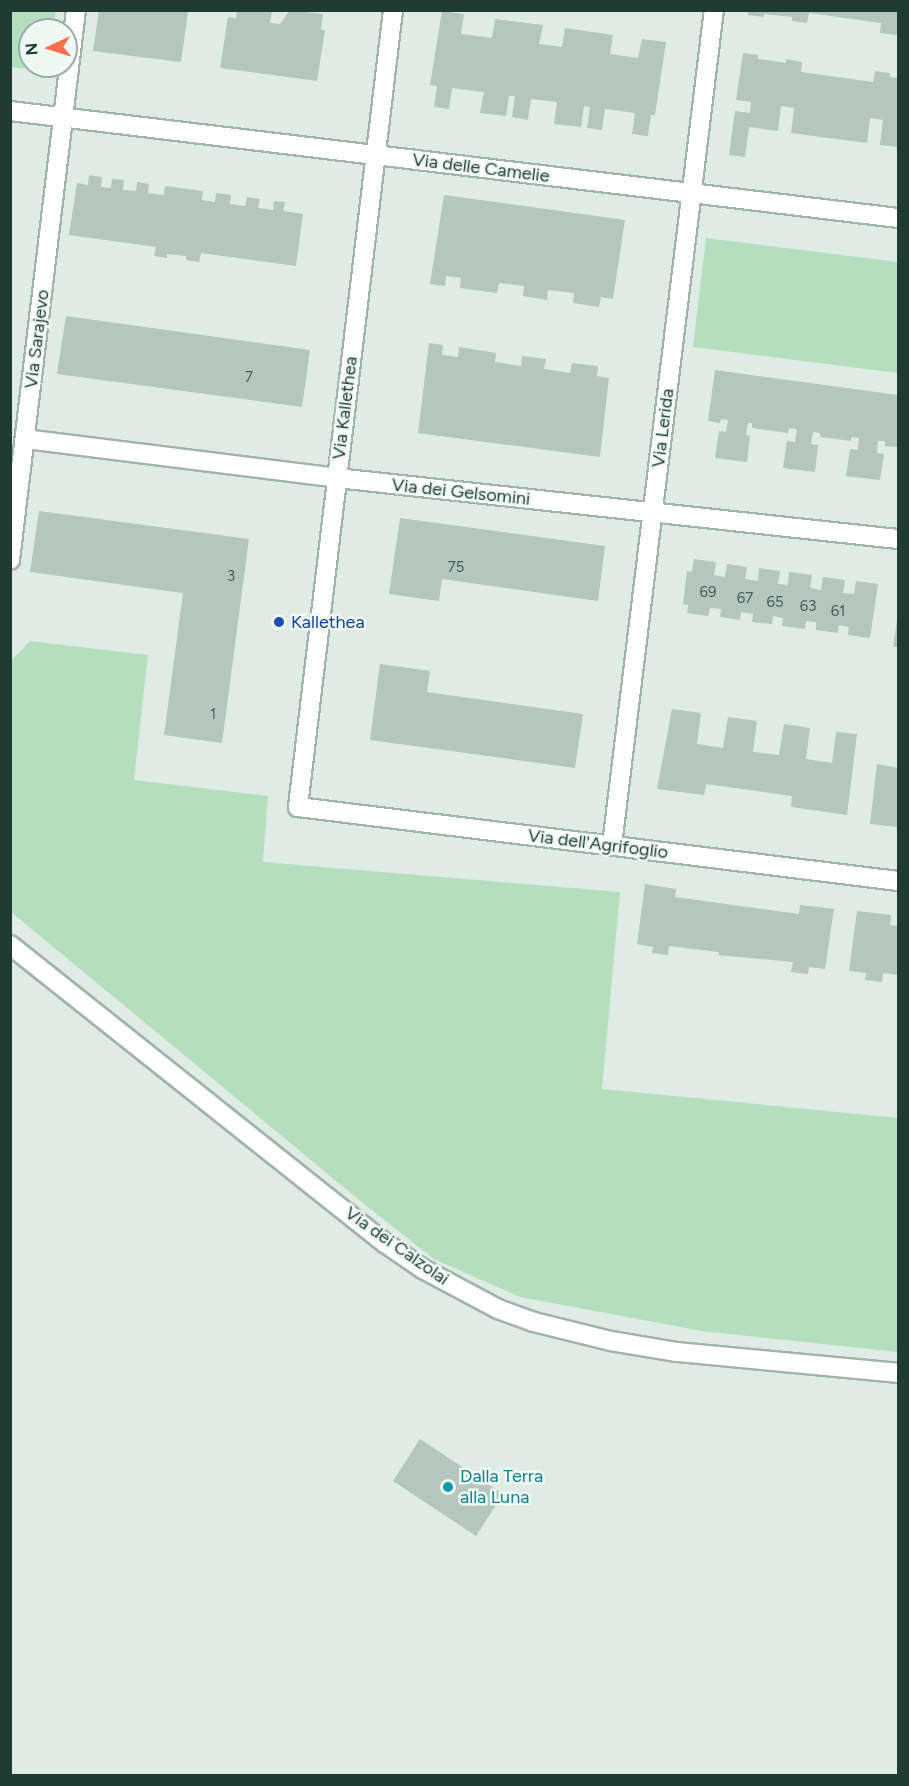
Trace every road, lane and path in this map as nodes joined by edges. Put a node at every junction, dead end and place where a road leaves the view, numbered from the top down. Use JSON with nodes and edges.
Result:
{"nodes":[{"id":1,"x":76,"y":10,"type":"edge"},
{"id":2,"x":393,"y":10,"type":"edge"},
{"id":3,"x":714,"y":10,"type":"edge"},
{"id":4,"x":10,"y":111,"type":"edge"},
{"id":5,"x":63,"y":117,"type":"junction"},
{"id":6,"x":376,"y":155,"type":"junction"},
{"id":7,"x":691,"y":193,"type":"junction"},
{"id":8,"x":898,"y":218,"type":"edge"},
{"id":9,"x":25,"y":439,"type":"junction"},
{"id":10,"x":337,"y":478,"type":"junction"},
{"id":11,"x":652,"y":512,"type":"junction"},
{"id":12,"x":898,"y":539,"type":"edge"},
{"id":13,"x":10,"y":560,"type":"edge"},
{"id":14,"x":298,"y":807,"type":"joint"},
{"id":15,"x":612,"y":845,"type":"junction"},
{"id":16,"x":898,"y":881,"type":"edge"},
{"id":17,"x":10,"y":945,"type":"edge"},
{"id":18,"x":898,"y":1373,"type":"edge"}],
"edges":[{"from":1,"to":5,"type":"street","name":"Via Sarajevo"},
{"from":2,"to":6,"type":"street","name":"Via Kallethea"},
{"from":3,"to":7,"type":"street","name":"Via Lerida"},
{"from":4,"to":5,"type":"street"},
{"from":5,"to":6,"type":"street","name":"Via delle Camelie"},
{"from":5,"to":9,"type":"street","name":"Via Sarajevo"},
{"from":6,"to":7,"type":"street","name":"Via delle Camelie"},
{"from":6,"to":10,"type":"street","name":"Via Kallethea"},
{"from":7,"to":8,"type":"street","name":"Via delle Camelie"},
{"from":7,"to":11,"type":"street","name":"Via Lerida"},
{"from":9,"to":10,"type":"street","name":"Via dei Gelsomini"},
{"from":9,"to":13,"type":"street","name":"Via Sarajevo"},
{"from":10,"to":11,"type":"street","name":"Via dei Gelsomini"},
{"from":10,"to":14,"type":"street","name":"Via Kallethea"},
{"from":11,"to":12,"type":"street","name":"Via dei Gelsomini"},
{"from":11,"to":15,"type":"street","name":"Via Lerida"},
{"from":14,"to":15,"type":"street","name":"Via dell'Agrifoglio"},
{"from":15,"to":16,"type":"street","name":"Via dell'Agrifoglio"},
{"from":17,"to":18,"type":"street","name":"Via dei Calzolai"}]}
